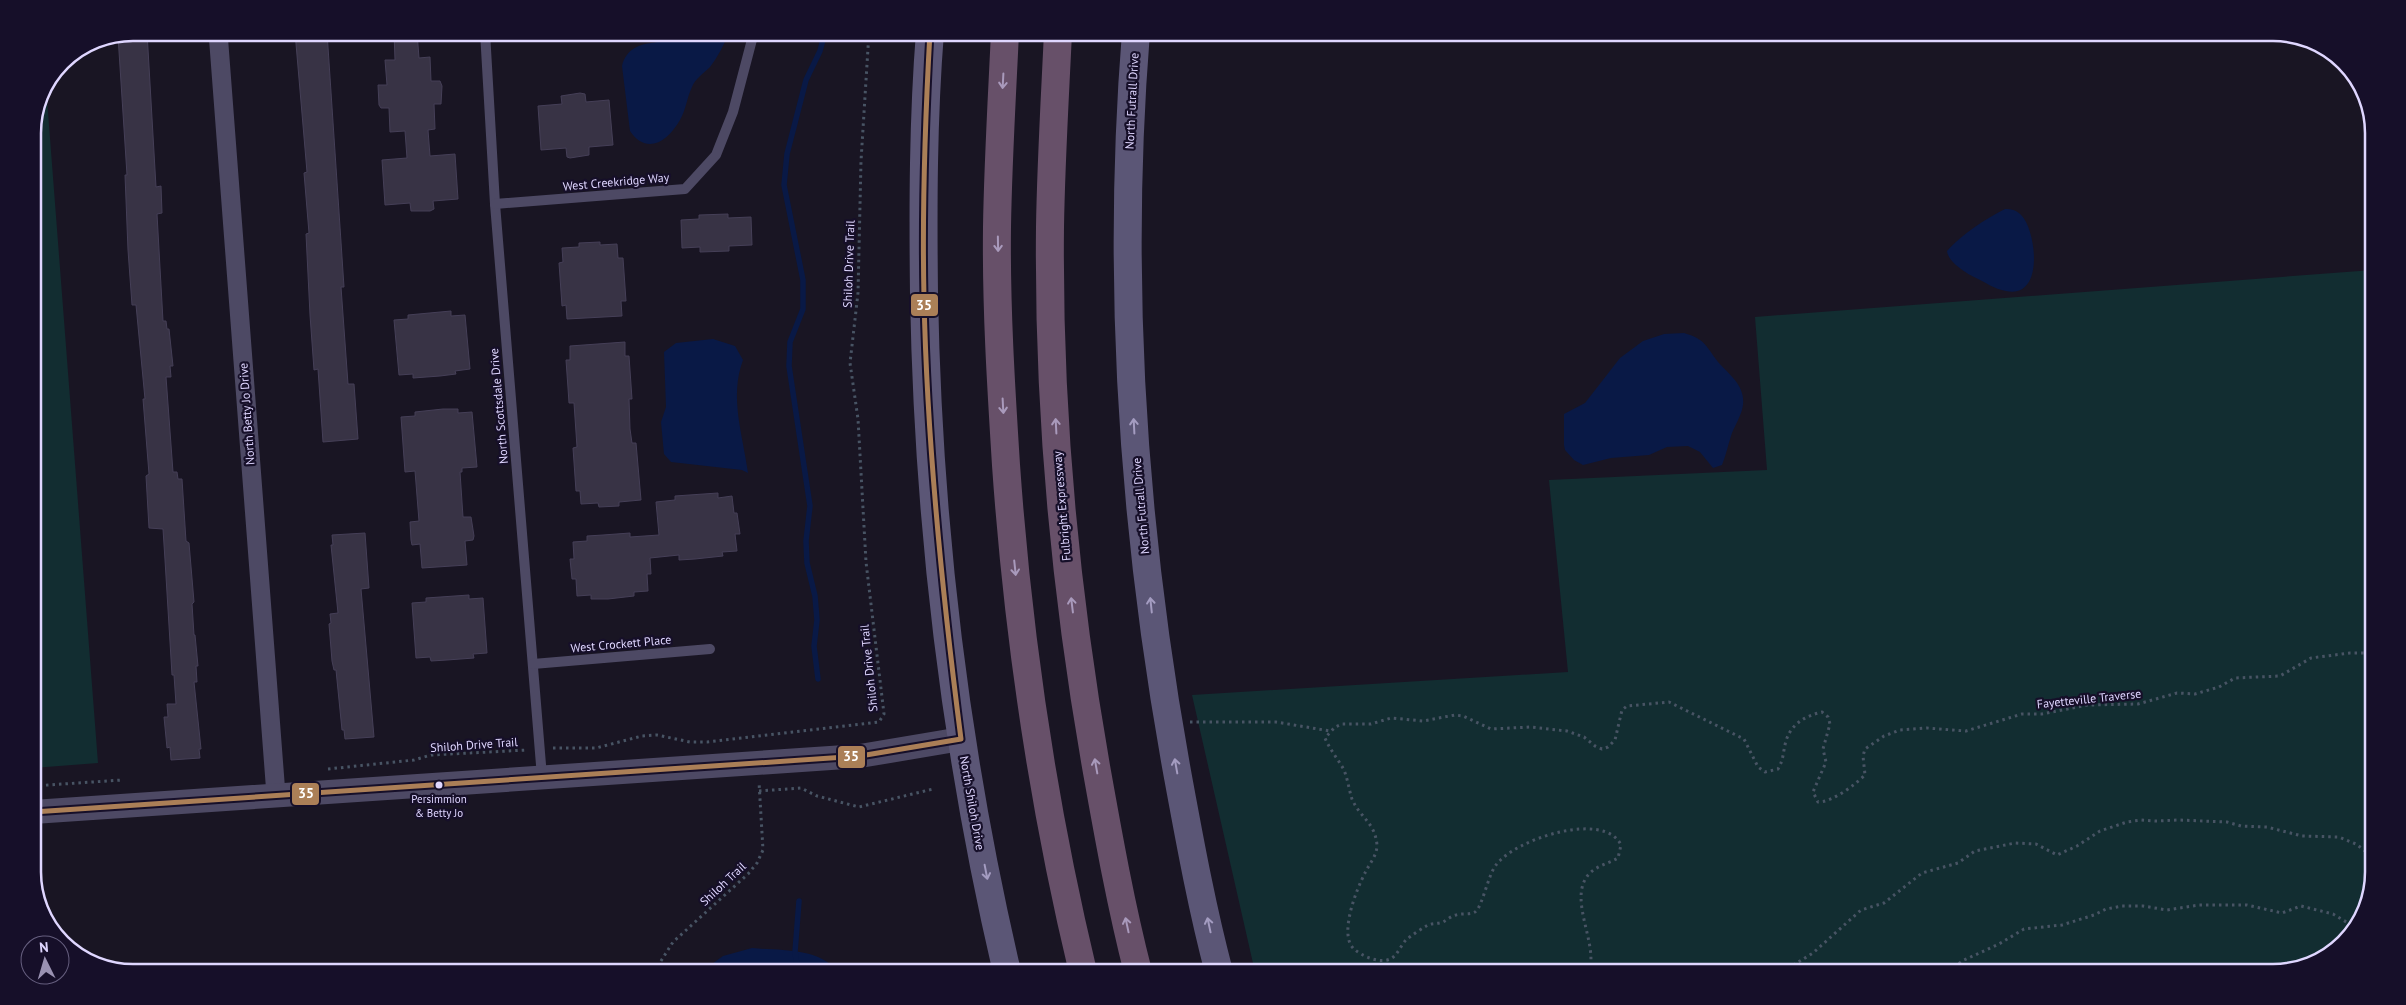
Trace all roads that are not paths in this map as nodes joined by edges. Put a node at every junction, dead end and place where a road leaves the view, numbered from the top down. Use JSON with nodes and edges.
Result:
{"nodes":[{"id":1,"x":219,"y":41,"type":"edge"},
{"id":2,"x":486,"y":41,"type":"edge"},
{"id":3,"x":752,"y":41,"type":"edge"},
{"id":4,"x":929,"y":41,"type":"edge"},
{"id":5,"x":1005,"y":41,"type":"edge"},
{"id":6,"x":1058,"y":41,"type":"edge"},
{"id":7,"x":1135,"y":41,"type":"edge"},
{"id":8,"x":495,"y":204,"type":"junction"},
{"id":9,"x":710,"y":649,"type":"dead end"},
{"id":10,"x":533,"y":664,"type":"junction"},
{"id":11,"x":961,"y":738,"type":"junction"},
{"id":12,"x":542,"y":777,"type":"junction"},
{"id":13,"x":276,"y":795,"type":"junction"},
{"id":14,"x":41,"y":811,"type":"edge"},
{"id":15,"x":1005,"y":964,"type":"edge"},
{"id":16,"x":1081,"y":964,"type":"edge"},
{"id":17,"x":1136,"y":964,"type":"edge"},
{"id":18,"x":1217,"y":964,"type":"edge"}],
"edges":[{"from":1,"to":13,"type":"street","name":"North Betty Jo Drive"},
{"from":2,"to":8,"type":"lane","name":"North Scottsdale Drive"},
{"from":3,"to":8,"type":"lane","name":"West Creekridge Way"},
{"from":4,"to":11,"type":"main road","name":"North Shiloh Drive"},
{"from":5,"to":16,"type":"highway","one_way":true},
{"from":17,"to":6,"type":"highway","name":"Fulbright Expressway","one_way":true},
{"from":18,"to":7,"type":"main road","name":"North Futrall Drive","one_way":true},
{"from":8,"to":10,"type":"lane","name":"North Scottsdale Drive"},
{"from":9,"to":10,"type":"lane","name":"West Crockett Place"},
{"from":10,"to":12,"type":"lane","name":"North Scottsdale Drive"},
{"from":11,"to":12,"type":"street"},
{"from":11,"to":15,"type":"main road","name":"North Shiloh Drive","one_way":true},
{"from":12,"to":13,"type":"street"},
{"from":13,"to":14,"type":"street"}]}
